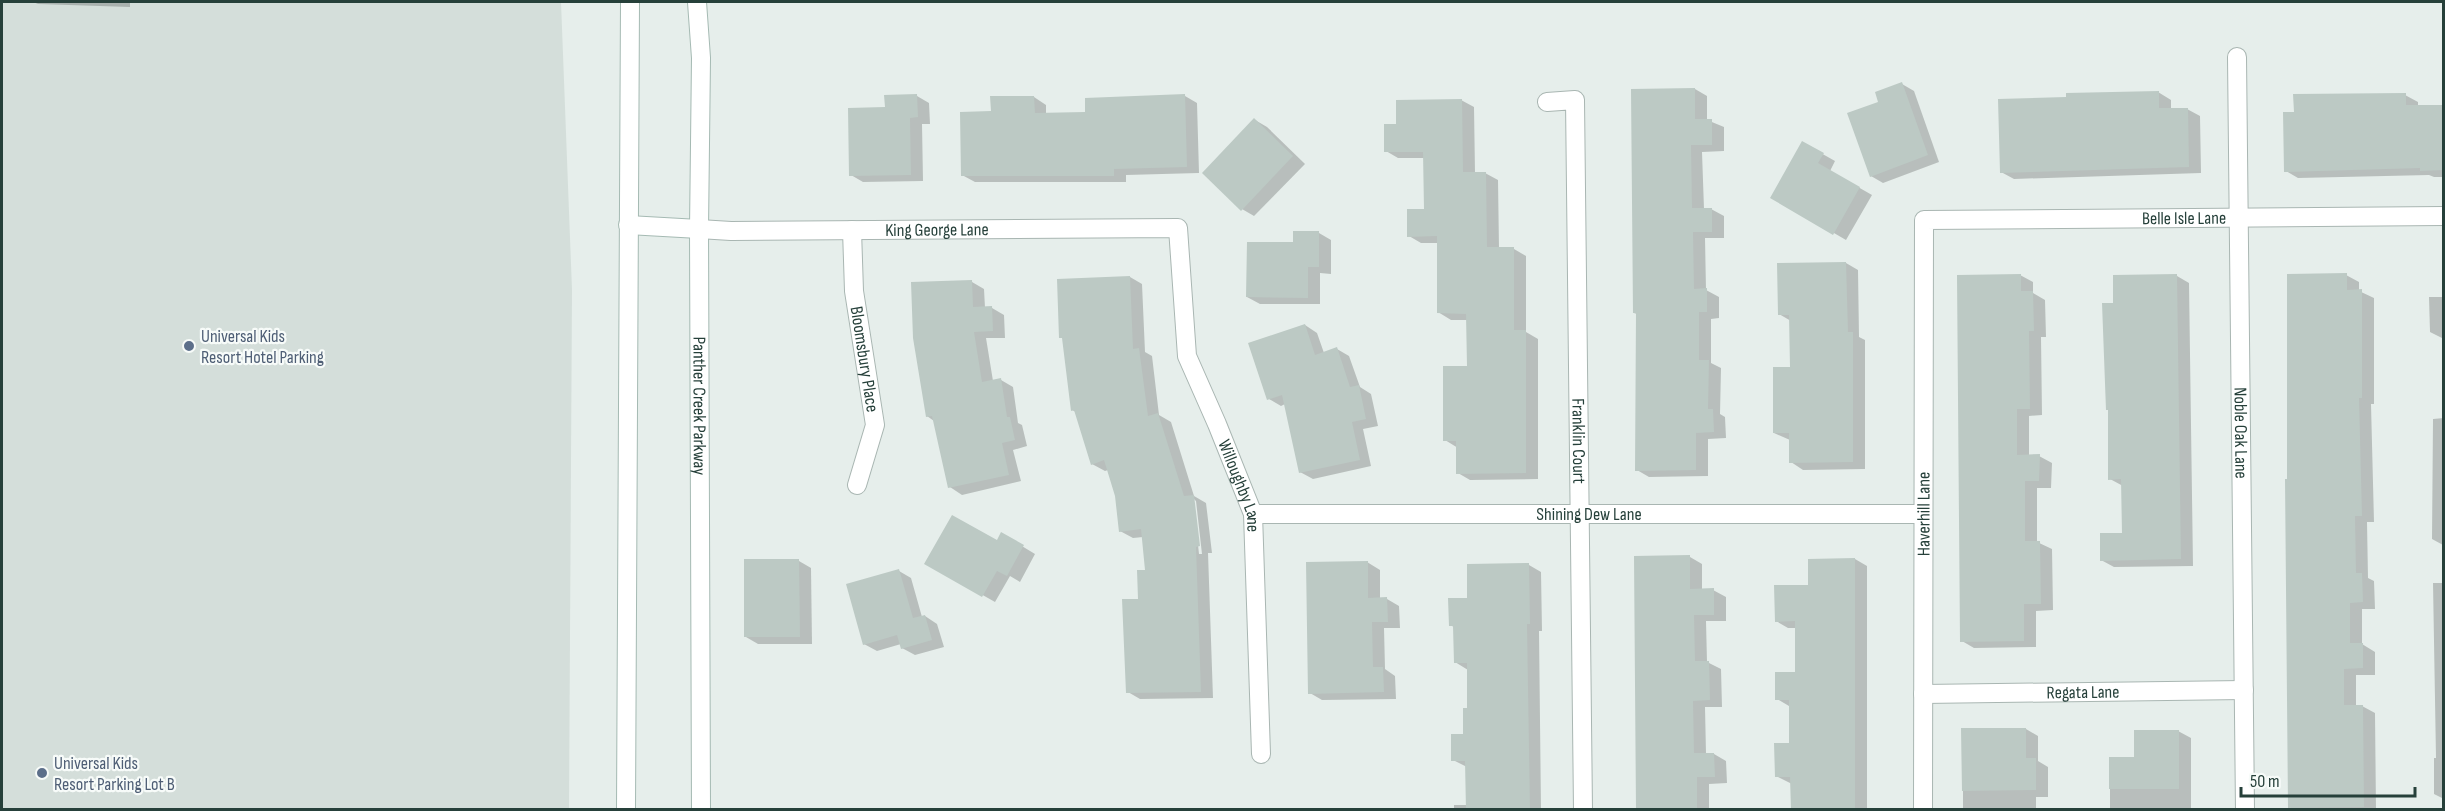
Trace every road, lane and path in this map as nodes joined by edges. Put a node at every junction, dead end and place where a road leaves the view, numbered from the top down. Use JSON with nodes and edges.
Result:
{"nodes":[{"id":1,"x":630,"y":2,"type":"edge"},
{"id":2,"x":697,"y":2,"type":"edge"},
{"id":3,"x":2237,"y":57,"type":"dead end"},
{"id":4,"x":1547,"y":102,"type":"dead end"},
{"id":5,"x":2444,"y":216,"type":"edge"},
{"id":6,"x":2239,"y":218,"type":"junction"},
{"id":7,"x":1924,"y":220,"type":"joint"},
{"id":8,"x":628,"y":225,"type":"junction"},
{"id":9,"x":1178,"y":228,"type":"joint"},
{"id":10,"x":699,"y":229,"type":"junction"},
{"id":11,"x":852,"y":230,"type":"junction"},
{"id":12,"x":857,"y":486,"type":"dead end"},
{"id":13,"x":1253,"y":514,"type":"junction"},
{"id":14,"x":1580,"y":514,"type":"junction"},
{"id":15,"x":1923,"y":514,"type":"junction"},
{"id":16,"x":2244,"y":690,"type":"junction"},
{"id":17,"x":1923,"y":694,"type":"junction"},
{"id":18,"x":1261,"y":754,"type":"dead end"},
{"id":19,"x":626,"y":810,"type":"edge"},
{"id":20,"x":701,"y":810,"type":"edge"},
{"id":21,"x":1583,"y":810,"type":"edge"},
{"id":22,"x":1923,"y":810,"type":"edge"},
{"id":23,"x":2245,"y":810,"type":"edge"}],
"edges":[{"from":1,"to":8,"type":"street"},
{"from":2,"to":10,"type":"street","name":"Panther Creek Parkway"},
{"from":3,"to":6,"type":"street","name":"Noble Oak Lane"},
{"from":4,"to":14,"type":"street","name":"Franklin Court"},
{"from":5,"to":6,"type":"street","name":"Belle Isle Lane"},
{"from":6,"to":7,"type":"street","name":"Belle Isle Lane"},
{"from":6,"to":16,"type":"street","name":"Noble Oak Lane"},
{"from":7,"to":15,"type":"street","name":"Haverhill Lane"},
{"from":8,"to":10,"type":"street","name":"King George Lane"},
{"from":8,"to":19,"type":"street"},
{"from":9,"to":11,"type":"street","name":"King George Lane"},
{"from":9,"to":13,"type":"street","name":"Willoughby Lane"},
{"from":10,"to":11,"type":"street","name":"King George Lane"},
{"from":10,"to":20,"type":"street","name":"Panther Creek Parkway"},
{"from":11,"to":12,"type":"street","name":"Bloomsbury Place"},
{"from":13,"to":14,"type":"street","name":"Shining Dew Lane"},
{"from":13,"to":18,"type":"street","name":"Willoughby Lane"},
{"from":14,"to":15,"type":"street","name":"Shining Dew Lane"},
{"from":14,"to":21,"type":"street","name":"Franklin Court"},
{"from":15,"to":17,"type":"street","name":"Haverhill Lane"},
{"from":16,"to":17,"type":"street","name":"Regata Lane"},
{"from":16,"to":23,"type":"street","name":"Noble Oak Lane"},
{"from":17,"to":22,"type":"street","name":"Haverhill Lane"}]}
